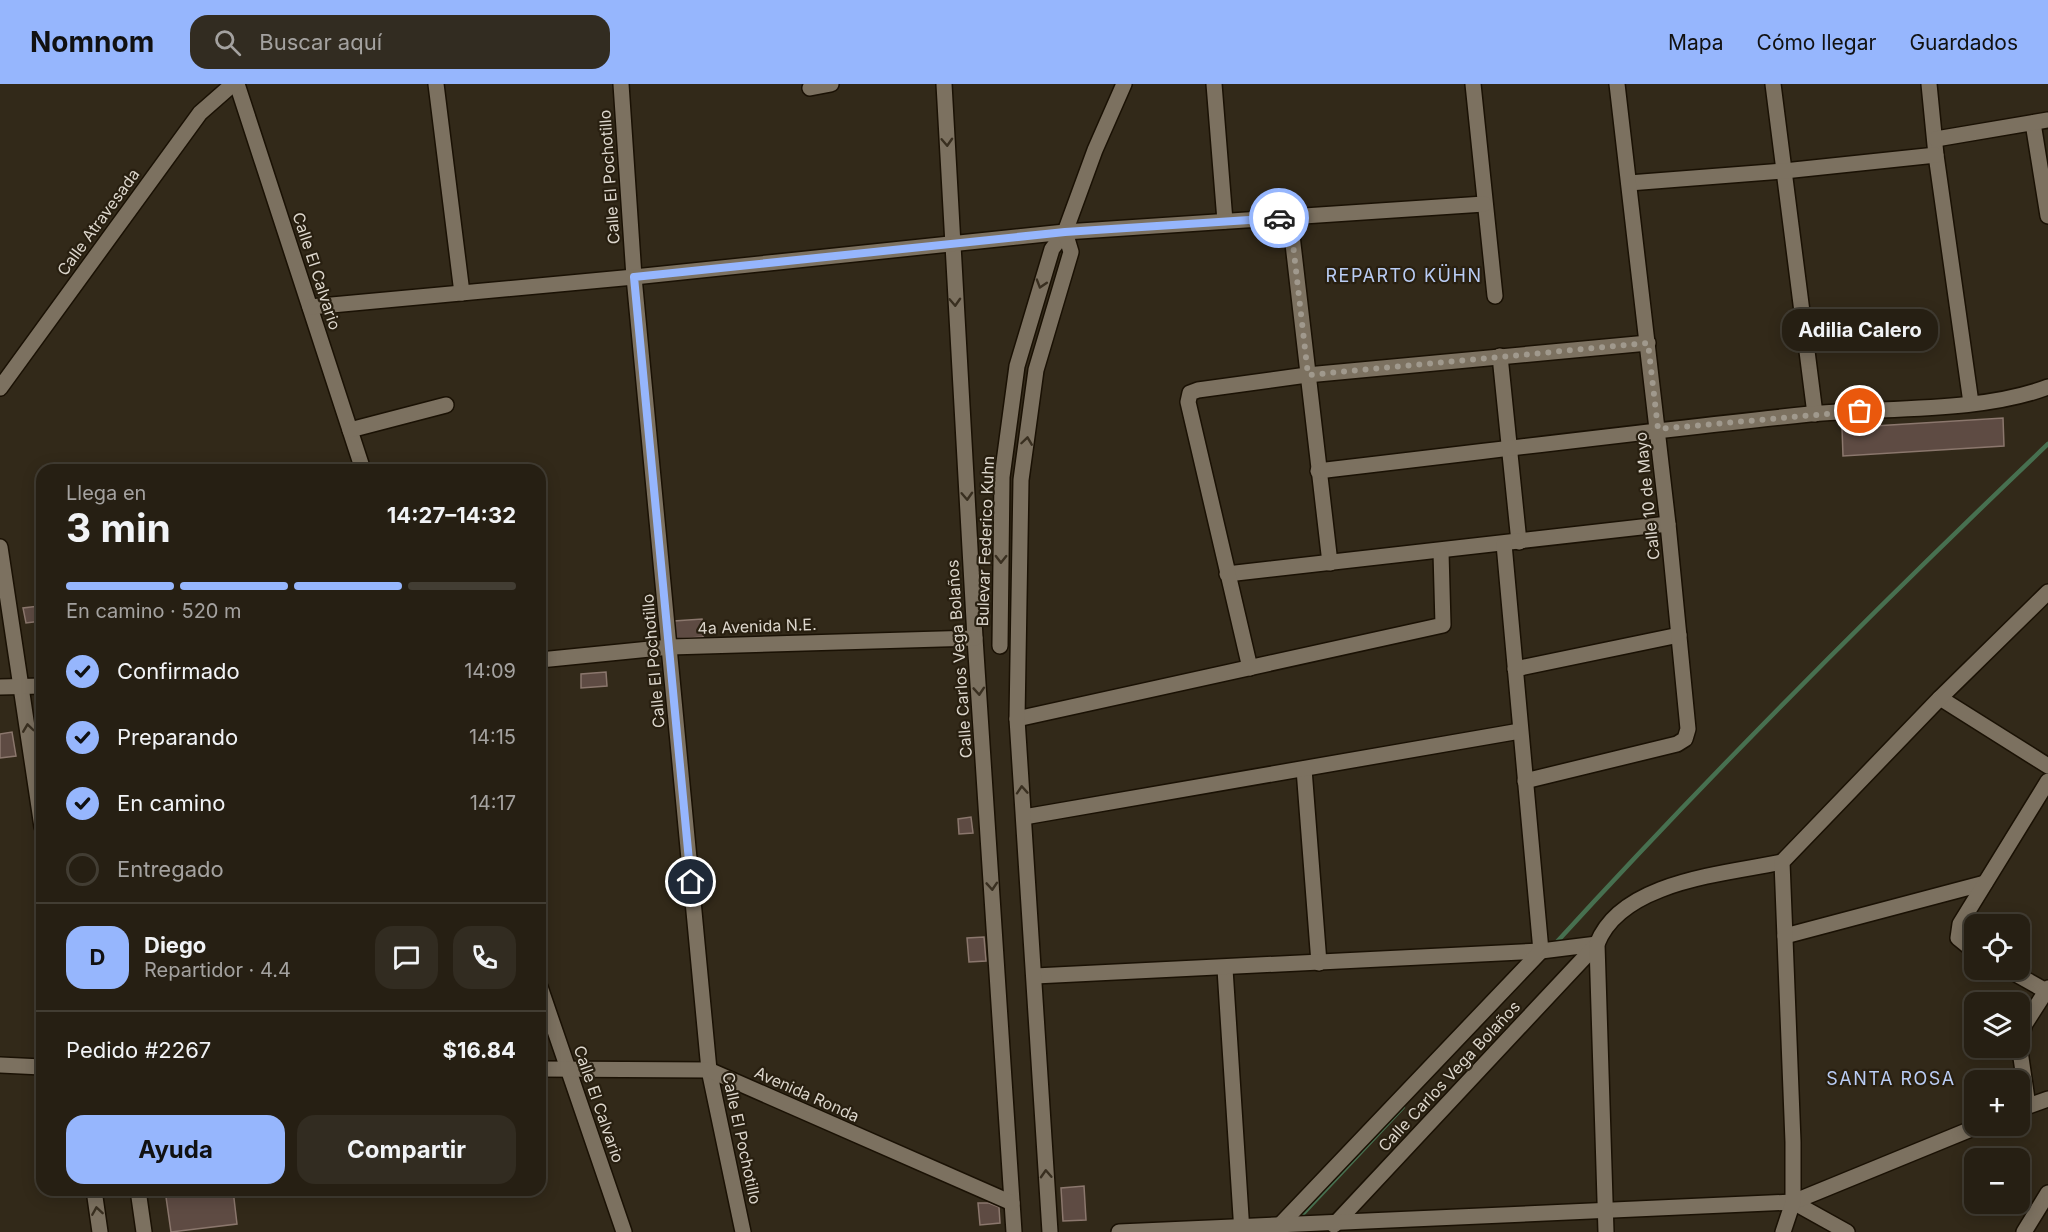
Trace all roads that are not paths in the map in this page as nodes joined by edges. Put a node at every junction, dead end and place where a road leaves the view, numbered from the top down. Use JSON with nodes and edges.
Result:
{"nodes":[{"id":1,"x":235,"y":84,"type":"edge"},
{"id":2,"x":436,"y":84,"type":"edge"},
{"id":3,"x":621,"y":84,"type":"edge"},
{"id":4,"x":831,"y":84,"type":"edge"},
{"id":5,"x":944,"y":84,"type":"edge"},
{"id":6,"x":1124,"y":84,"type":"edge"},
{"id":7,"x":1214,"y":84,"type":"edge"},
{"id":8,"x":1473,"y":84,"type":"edge"},
{"id":9,"x":1617,"y":84,"type":"edge"},
{"id":10,"x":1773,"y":84,"type":"edge"},
{"id":11,"x":1929,"y":84,"type":"edge"},
{"id":12,"x":810,"y":88,"type":"dead end"},
{"id":13,"x":2040,"y":122,"type":"edge"},
{"id":14,"x":1936,"y":140,"type":"junction"},
{"id":15,"x":1936,"y":155,"type":"junction"},
{"id":16,"x":1784,"y":171,"type":"junction"},
{"id":17,"x":1629,"y":183,"type":"junction"},
{"id":18,"x":1484,"y":204,"type":"junction"},
{"id":19,"x":2048,"y":216,"type":"edge"},
{"id":20,"x":1290,"y":218,"type":"junction"},
{"id":21,"x":1225,"y":221,"type":"junction"},
{"id":22,"x":1065,"y":232,"type":"junction"},
{"id":23,"x":951,"y":243,"type":"junction"},
{"id":24,"x":634,"y":277,"type":"junction"},
{"id":25,"x":462,"y":293,"type":"junction"},
{"id":26,"x":1495,"y":296,"type":"dead end"},
{"id":27,"x":310,"y":307,"type":"junction"},
{"id":28,"x":1648,"y":343,"type":"junction"},
{"id":29,"x":1500,"y":356,"type":"junction"},
{"id":30,"x":1308,"y":375,"type":"junction"},
{"id":31,"x":2048,"y":387,"type":"edge"},
{"id":32,"x":0,"y":388,"type":"edge"},
{"id":33,"x":1971,"y":403,"type":"junction"},
{"id":34,"x":446,"y":405,"type":"dead end"},
{"id":35,"x":1815,"y":414,"type":"junction"},
{"id":36,"x":1658,"y":429,"type":"junction"},
{"id":37,"x":350,"y":430,"type":"junction"},
{"id":38,"x":1509,"y":449,"type":"junction"},
{"id":39,"x":361,"y":464,"type":"edge"},
{"id":40,"x":1318,"y":471,"type":"junction"},
{"id":41,"x":1668,"y":524,"type":"junction"},
{"id":42,"x":1511,"y":543,"type":"junction"},
{"id":43,"x":0,"y":547,"type":"edge"},
{"id":44,"x":1441,"y":552,"type":"junction"},
{"id":45,"x":1330,"y":563,"type":"junction"},
{"id":46,"x":1227,"y":574,"type":"junction"},
{"id":47,"x":2048,"y":592,"type":"edge"},
{"id":48,"x":1679,"y":635,"type":"junction"},
{"id":49,"x":976,"y":643,"type":"junction"},
{"id":50,"x":1000,"y":646,"type":"junction"},
{"id":51,"x":1017,"y":646,"type":"junction"},
{"id":52,"x":670,"y":647,"type":"junction"},
{"id":53,"x":546,"y":659,"type":"edge"},
{"id":54,"x":1250,"y":668,"type":"junction"},
{"id":55,"x":1515,"y":669,"type":"junction"},
{"id":56,"x":22,"y":686,"type":"junction"},
{"id":57,"x":36,"y":686,"type":"edge"},
{"id":58,"x":0,"y":687,"type":"edge"},
{"id":59,"x":1940,"y":698,"type":"junction"},
{"id":60,"x":1017,"y":719,"type":"junction"},
{"id":61,"x":1520,"y":731,"type":"junction"},
{"id":62,"x":2048,"y":766,"type":"edge"},
{"id":63,"x":1304,"y":770,"type":"junction"},
{"id":64,"x":1525,"y":781,"type":"junction"},
{"id":65,"x":2048,"y":781,"type":"edge"},
{"id":66,"x":36,"y":785,"type":"edge"},
{"id":67,"x":1024,"y":817,"type":"junction"},
{"id":68,"x":1782,"y":862,"type":"junction"},
{"id":69,"x":1985,"y":883,"type":"junction"},
{"id":70,"x":1966,"y":914,"type":"edge"},
{"id":71,"x":1964,"y":917,"type":"edge"},
{"id":72,"x":1785,"y":936,"type":"junction"},
{"id":73,"x":1964,"y":943,"type":"edge"},
{"id":74,"x":1597,"y":944,"type":"junction"},
{"id":75,"x":1543,"y":951,"type":"junction"},
{"id":76,"x":1319,"y":963,"type":"junction"},
{"id":77,"x":1225,"y":969,"type":"junction"},
{"id":78,"x":1035,"y":976,"type":"junction"},
{"id":79,"x":2028,"y":980,"type":"edge"},
{"id":80,"x":2047,"y":990,"type":"edge"},
{"id":81,"x":546,"y":1004,"type":"edge"},
{"id":82,"x":0,"y":1065,"type":"edge"},
{"id":83,"x":36,"y":1068,"type":"edge"},
{"id":84,"x":546,"y":1069,"type":"edge"},
{"id":85,"x":569,"y":1069,"type":"junction"},
{"id":86,"x":709,"y":1070,"type":"junction"},
{"id":87,"x":2021,"y":1070,"type":"edge"},
{"id":88,"x":2048,"y":1099,"type":"edge"},
{"id":89,"x":2030,"y":1106,"type":"edge"},
{"id":90,"x":1964,"y":1132,"type":"edge"},
{"id":91,"x":2048,"y":1193,"type":"edge"},
{"id":92,"x":94,"y":1196,"type":"edge"},
{"id":93,"x":139,"y":1196,"type":"edge"},
{"id":94,"x":1793,"y":1202,"type":"junction"},
{"id":95,"x":1012,"y":1203,"type":"junction"},
{"id":96,"x":1605,"y":1209,"type":"junction"},
{"id":97,"x":1281,"y":1224,"type":"junction"},
{"id":98,"x":1333,"y":1227,"type":"edge"},
{"id":99,"x":1241,"y":1229,"type":"edge"},
{"id":100,"x":100,"y":1232,"type":"edge"},
{"id":101,"x":144,"y":1232,"type":"edge"},
{"id":102,"x":624,"y":1232,"type":"edge"},
{"id":103,"x":743,"y":1232,"type":"edge"},
{"id":104,"x":1014,"y":1232,"type":"edge"},
{"id":105,"x":1050,"y":1232,"type":"edge"},
{"id":106,"x":1119,"y":1232,"type":"edge"},
{"id":107,"x":1606,"y":1232,"type":"edge"},
{"id":108,"x":1783,"y":1232,"type":"edge"},
{"id":109,"x":1847,"y":1232,"type":"edge"},
{"id":110,"x":2024,"y":1232,"type":"edge"}],
"edges":[{"from":1,"to":27,"type":"street","name":"Calle El Calvario"},
{"from":1,"to":32,"type":"street","name":"Calle Atravesada"},
{"from":2,"to":25,"type":"street"},
{"from":3,"to":24,"type":"street","name":"Calle El Pochotillo"},
{"from":4,"to":12,"type":"street"},
{"from":5,"to":23,"type":"street","name":"Calle Carlos Vega Bolaños","one_way":true},
{"from":6,"to":22,"type":"street","name":"Bulevar Federico Kuhn"},
{"from":7,"to":21,"type":"street"},
{"from":8,"to":18,"type":"street"},
{"from":9,"to":17,"type":"street","name":"Calle 10 de Mayo"},
{"from":10,"to":16,"type":"street"},
{"from":11,"to":14,"type":"street"},
{"from":13,"to":14,"type":"street"},
{"from":13,"to":19,"type":"street"},
{"from":14,"to":15,"type":"street"},
{"from":15,"to":16,"type":"street"},
{"from":15,"to":33,"type":"street"},
{"from":16,"to":17,"type":"street"},
{"from":16,"to":35,"type":"street"},
{"from":17,"to":28,"type":"street","name":"Calle 10 de Mayo"},
{"from":18,"to":20,"type":"street"},
{"from":18,"to":26,"type":"street"},
{"from":20,"to":21,"type":"street"},
{"from":20,"to":30,"type":"street"},
{"from":21,"to":22,"type":"street"},
{"from":22,"to":23,"type":"street"},
{"from":22,"to":50,"type":"street","name":"Bulevar Federico Kuhn","one_way":true},
{"from":51,"to":22,"type":"street","name":"Bulevar Federico Kuhn","one_way":true},
{"from":23,"to":24,"type":"street"},
{"from":23,"to":49,"type":"street","name":"Calle Carlos Vega Bolaños","one_way":true},
{"from":24,"to":25,"type":"street"},
{"from":24,"to":52,"type":"street","name":"Calle El Pochotillo"},
{"from":25,"to":27,"type":"street"},
{"from":27,"to":37,"type":"street","name":"Calle El Calvario"},
{"from":28,"to":29,"type":"street"},
{"from":28,"to":36,"type":"street","name":"Calle 10 de Mayo"},
{"from":29,"to":30,"type":"street"},
{"from":29,"to":38,"type":"street"},
{"from":30,"to":40,"type":"street"},
{"from":30,"to":46,"type":"street"},
{"from":31,"to":33,"type":"street"},
{"from":33,"to":35,"type":"street"},
{"from":34,"to":37,"type":"street"},
{"from":35,"to":36,"type":"street"},
{"from":36,"to":38,"type":"street"},
{"from":36,"to":41,"type":"street","name":"Calle 10 de Mayo"},
{"from":37,"to":39,"type":"street","name":"Calle El Calvario"},
{"from":38,"to":40,"type":"street"},
{"from":38,"to":42,"type":"street"},
{"from":40,"to":45,"type":"street"},
{"from":41,"to":42,"type":"street"},
{"from":41,"to":48,"type":"street","name":"Calle 10 de Mayo"},
{"from":42,"to":44,"type":"street"},
{"from":42,"to":55,"type":"street"},
{"from":43,"to":56,"type":"street"},
{"from":44,"to":45,"type":"street"},
{"from":44,"to":54,"type":"street"},
{"from":45,"to":46,"type":"street"},
{"from":46,"to":54,"type":"street"},
{"from":47,"to":59,"type":"street"},
{"from":48,"to":55,"type":"street"},
{"from":48,"to":64,"type":"street","name":"Calle 10 de Mayo"},
{"from":49,"to":50,"type":"street","name":"4a Avenida N.E."},
{"from":49,"to":52,"type":"street","name":"4a Avenida N.E."},
{"from":49,"to":95,"type":"street","name":"Calle Carlos Vega Bolaños","one_way":true},
{"from":50,"to":51,"type":"street","name":"4a Avenida N.E."},
{"from":51,"to":60,"type":"street"},
{"from":52,"to":53,"type":"street","name":"4a Avenida N.E."},
{"from":52,"to":86,"type":"street","name":"Calle El Pochotillo"},
{"from":54,"to":60,"type":"street"},
{"from":55,"to":61,"type":"street"},
{"from":56,"to":57,"type":"street"},
{"from":56,"to":58,"type":"street"},
{"from":66,"to":56,"type":"street","one_way":true},
{"from":59,"to":62,"type":"street"},
{"from":59,"to":68,"type":"street"},
{"from":67,"to":60,"type":"street","one_way":true},
{"from":61,"to":63,"type":"street"},
{"from":61,"to":64,"type":"street"},
{"from":63,"to":67,"type":"street"},
{"from":63,"to":76,"type":"street"},
{"from":64,"to":75,"type":"street"},
{"from":65,"to":69,"type":"street"},
{"from":67,"to":78,"type":"street"},
{"from":68,"to":72,"type":"street"},
{"from":68,"to":74,"type":"street","name":"Calle Carlos Vega Bolaños"},
{"from":69,"to":70,"type":"street"},
{"from":69,"to":72,"type":"street"},
{"from":71,"to":73,"type":"street"},
{"from":72,"to":94,"type":"street"},
{"from":74,"to":75,"type":"street"},
{"from":74,"to":96,"type":"street"},
{"from":74,"to":98,"type":"street","name":"Calle Carlos Vega Bolaños"},
{"from":75,"to":76,"type":"street"},
{"from":75,"to":97,"type":"street"},
{"from":76,"to":77,"type":"street"},
{"from":77,"to":78,"type":"street"},
{"from":77,"to":99,"type":"street"},
{"from":105,"to":78,"type":"street","one_way":true},
{"from":79,"to":80,"type":"street"},
{"from":80,"to":87,"type":"street"},
{"from":81,"to":85,"type":"street","name":"Calle El Calvario"},
{"from":82,"to":83,"type":"street"},
{"from":84,"to":85,"type":"street","name":"Avenida Ronda"},
{"from":85,"to":86,"type":"street","name":"Avenida Ronda"},
{"from":85,"to":102,"type":"street","name":"Calle El Calvario"},
{"from":86,"to":95,"type":"street","name":"Avenida Ronda"},
{"from":86,"to":103,"type":"street","name":"Calle El Pochotillo"},
{"from":88,"to":89,"type":"street"},
{"from":90,"to":94,"type":"street"},
{"from":91,"to":110,"type":"street"},
{"from":100,"to":92,"type":"street","one_way":true},
{"from":93,"to":101,"type":"street"},
{"from":94,"to":96,"type":"street"},
{"from":94,"to":108,"type":"street"},
{"from":94,"to":109,"type":"street"},
{"from":95,"to":104,"type":"street","name":"Calle Carlos Vega Bolaños"},
{"from":96,"to":98,"type":"street"},
{"from":96,"to":107,"type":"street"},
{"from":97,"to":98,"type":"street"},
{"from":97,"to":99,"type":"street"},
{"from":99,"to":106,"type":"street"}]}
